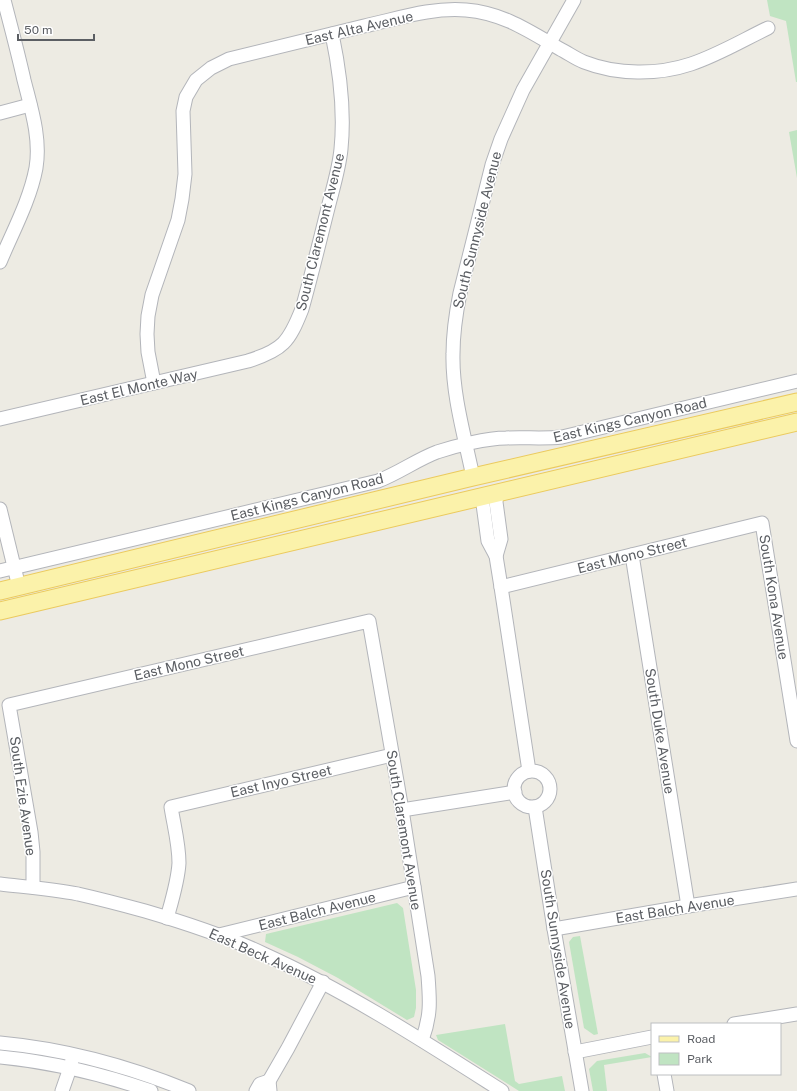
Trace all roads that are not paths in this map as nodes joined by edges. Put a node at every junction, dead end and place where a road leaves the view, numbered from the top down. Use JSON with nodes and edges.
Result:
{"nodes":[{"id":1,"x":4,"y":0,"type":"edge"},
{"id":2,"x":574,"y":0,"type":"edge"},
{"id":3,"x":768,"y":28,"type":"dead end"},
{"id":4,"x":332,"y":34,"type":"junction"},
{"id":5,"x":550,"y":43,"type":"junction"},
{"id":6,"x":30,"y":105,"type":"junction"},
{"id":7,"x":0,"y":112,"type":"edge"},
{"id":8,"x":0,"y":262,"type":"edge"},
{"id":9,"x":276,"y":350,"type":"joint"},
{"id":10,"x":797,"y":381,"type":"edge"},
{"id":11,"x":154,"y":383,"type":"junction"},
{"id":12,"x":797,"y":402,"type":"edge"},
{"id":13,"x":0,"y":419,"type":"edge"},
{"id":14,"x":797,"y":422,"type":"edge"},
{"id":15,"x":630,"y":441,"type":"junction"},
{"id":16,"x":466,"y":444,"type":"junction"},
{"id":17,"x":473,"y":477,"type":"junction"},
{"id":18,"x":489,"y":495,"type":"junction"},
{"id":19,"x":0,"y":509,"type":"edge"},
{"id":20,"x":762,"y":523,"type":"joint"},
{"id":21,"x":319,"y":535,"type":"junction"},
{"id":22,"x":632,"y":555,"type":"junction"},
{"id":23,"x":14,"y":568,"type":"junction"},
{"id":24,"x":0,"y":571,"type":"edge"},
{"id":25,"x":19,"y":587,"type":"junction"},
{"id":26,"x":501,"y":587,"type":"junction"},
{"id":27,"x":0,"y":591,"type":"edge"},
{"id":28,"x":0,"y":611,"type":"edge"},
{"id":29,"x":369,"y":621,"type":"joint"},
{"id":30,"x":9,"y":705,"type":"joint"},
{"id":31,"x":797,"y":741,"type":"edge"},
{"id":32,"x":392,"y":755,"type":"junction"},
{"id":33,"x":529,"y":771,"type":"junction"},
{"id":34,"x":515,"y":792,"type":"junction"},
{"id":35,"x":535,"y":807,"type":"junction"},
{"id":36,"x":402,"y":810,"type":"junction"},
{"id":37,"x":0,"y":884,"type":"edge"},
{"id":38,"x":33,"y":887,"type":"junction"},
{"id":39,"x":414,"y":887,"type":"junction"},
{"id":40,"x":797,"y":889,"type":"edge"},
{"id":41,"x":688,"y":906,"type":"junction"},
{"id":42,"x":167,"y":918,"type":"junction"},
{"id":43,"x":554,"y":929,"type":"junction"},
{"id":44,"x":219,"y":935,"type":"junction"},
{"id":45,"x":323,"y":982,"type":"junction"},
{"id":46,"x":797,"y":1014,"type":"edge"},
{"id":47,"x":740,"y":1023,"type":"edge"},
{"id":48,"x":651,"y":1037,"type":"edge"},
{"id":49,"x":422,"y":1040,"type":"junction"},
{"id":50,"x":0,"y":1043,"type":"edge"},
{"id":51,"x":575,"y":1052,"type":"junction"},
{"id":52,"x":73,"y":1054,"type":"junction"},
{"id":53,"x":0,"y":1057,"type":"edge"},
{"id":54,"x":70,"y":1068,"type":"junction"},
{"id":55,"x":664,"y":1075,"type":"edge"},
{"id":56,"x":270,"y":1086,"type":"edge"},
{"id":57,"x":62,"y":1091,"type":"edge"},
{"id":58,"x":151,"y":1091,"type":"edge"},
{"id":59,"x":188,"y":1091,"type":"edge"},
{"id":60,"x":256,"y":1091,"type":"edge"},
{"id":61,"x":502,"y":1091,"type":"edge"},
{"id":62,"x":582,"y":1091,"type":"edge"},
{"id":63,"x":667,"y":1091,"type":"edge"}],
"edges":[{"from":1,"to":6,"type":"street"},
{"from":2,"to":5,"type":"street","name":"South Sunnyside Avenue"},
{"from":3,"to":5,"type":"street","name":"East Alta Avenue"},
{"from":4,"to":5,"type":"street","name":"East Alta Avenue"},
{"from":4,"to":9,"type":"street","name":"South Claremont Avenue"},
{"from":4,"to":11,"type":"street","name":"East Alta Avenue"},
{"from":5,"to":16,"type":"street","name":"South Sunnyside Avenue"},
{"from":6,"to":7,"type":"street"},
{"from":6,"to":8,"type":"street"},
{"from":9,"to":11,"type":"street","name":"East El Monte Way"},
{"from":10,"to":16,"type":"street","name":"East Kings Canyon Road"},
{"from":11,"to":13,"type":"street","name":"East El Monte Way"},
{"from":12,"to":15,"type":"main road","name":"East Kings Canyon Road"},
{"from":14,"to":18,"type":"main road"},
{"from":15,"to":17,"type":"main road","name":"East Kings Canyon Road"},
{"from":15,"to":18,"type":"main road"},
{"from":16,"to":17,"type":"street","name":"South Sunnyside Avenue"},
{"from":16,"to":23,"type":"street","name":"East Kings Canyon Road"},
{"from":17,"to":21,"type":"main road"},
{"from":17,"to":25,"type":"main road","name":"East Kings Canyon Road"},
{"from":18,"to":21,"type":"main road"},
{"from":18,"to":26,"type":"street"},
{"from":19,"to":23,"type":"street"},
{"from":20,"to":22,"type":"street","name":"East Mono Street"},
{"from":20,"to":31,"type":"street","name":"South Kona Avenue"},
{"from":21,"to":28,"type":"main road"},
{"from":22,"to":26,"type":"street","name":"East Mono Street"},
{"from":22,"to":41,"type":"street","name":"South Duke Avenue"},
{"from":23,"to":24,"type":"street","name":"East Kings Canyon Road"},
{"from":23,"to":25,"type":"street"},
{"from":25,"to":27,"type":"main road","name":"East Kings Canyon Road"},
{"from":26,"to":33,"type":"street"},
{"from":29,"to":30,"type":"street","name":"East Mono Street"},
{"from":29,"to":32,"type":"street","name":"South Claremont Avenue"},
{"from":30,"to":38,"type":"street","name":"South Ezie Avenue"},
{"from":32,"to":36,"type":"street","name":"South Claremont Avenue"},
{"from":32,"to":42,"type":"street","name":"East Inyo Street"},
{"from":33,"to":34,"type":"street"},
{"from":33,"to":35,"type":"street"},
{"from":34,"to":35,"type":"street"},
{"from":34,"to":36,"type":"street"},
{"from":35,"to":43,"type":"street","name":"South Sunnyside Avenue"},
{"from":36,"to":39,"type":"street","name":"South Claremont Avenue"},
{"from":37,"to":38,"type":"street","name":"East Beck Avenue"},
{"from":38,"to":42,"type":"street","name":"East Beck Avenue"},
{"from":39,"to":44,"type":"street","name":"East Balch Avenue"},
{"from":39,"to":49,"type":"street","name":"South Claremont Avenue"},
{"from":40,"to":41,"type":"street","name":"East Balch Avenue"},
{"from":41,"to":43,"type":"street","name":"East Balch Avenue"},
{"from":42,"to":44,"type":"street","name":"East Beck Avenue"},
{"from":43,"to":51,"type":"street","name":"South Sunnyside Avenue"},
{"from":44,"to":45,"type":"street","name":"East Beck Avenue"},
{"from":45,"to":49,"type":"street","name":"East Beck Avenue"},
{"from":45,"to":56,"type":"street"},
{"from":46,"to":47,"type":"street"},
{"from":48,"to":51,"type":"street"},
{"from":49,"to":61,"type":"street","name":"East Beck Avenue"},
{"from":50,"to":52,"type":"street"},
{"from":51,"to":62,"type":"street","name":"South Sunnyside Avenue"},
{"from":52,"to":54,"type":"street"},
{"from":52,"to":59,"type":"street"},
{"from":53,"to":54,"type":"street"},
{"from":54,"to":57,"type":"street"},
{"from":54,"to":58,"type":"street"},
{"from":55,"to":63,"type":"street"},
{"from":56,"to":60,"type":"street"}]}
